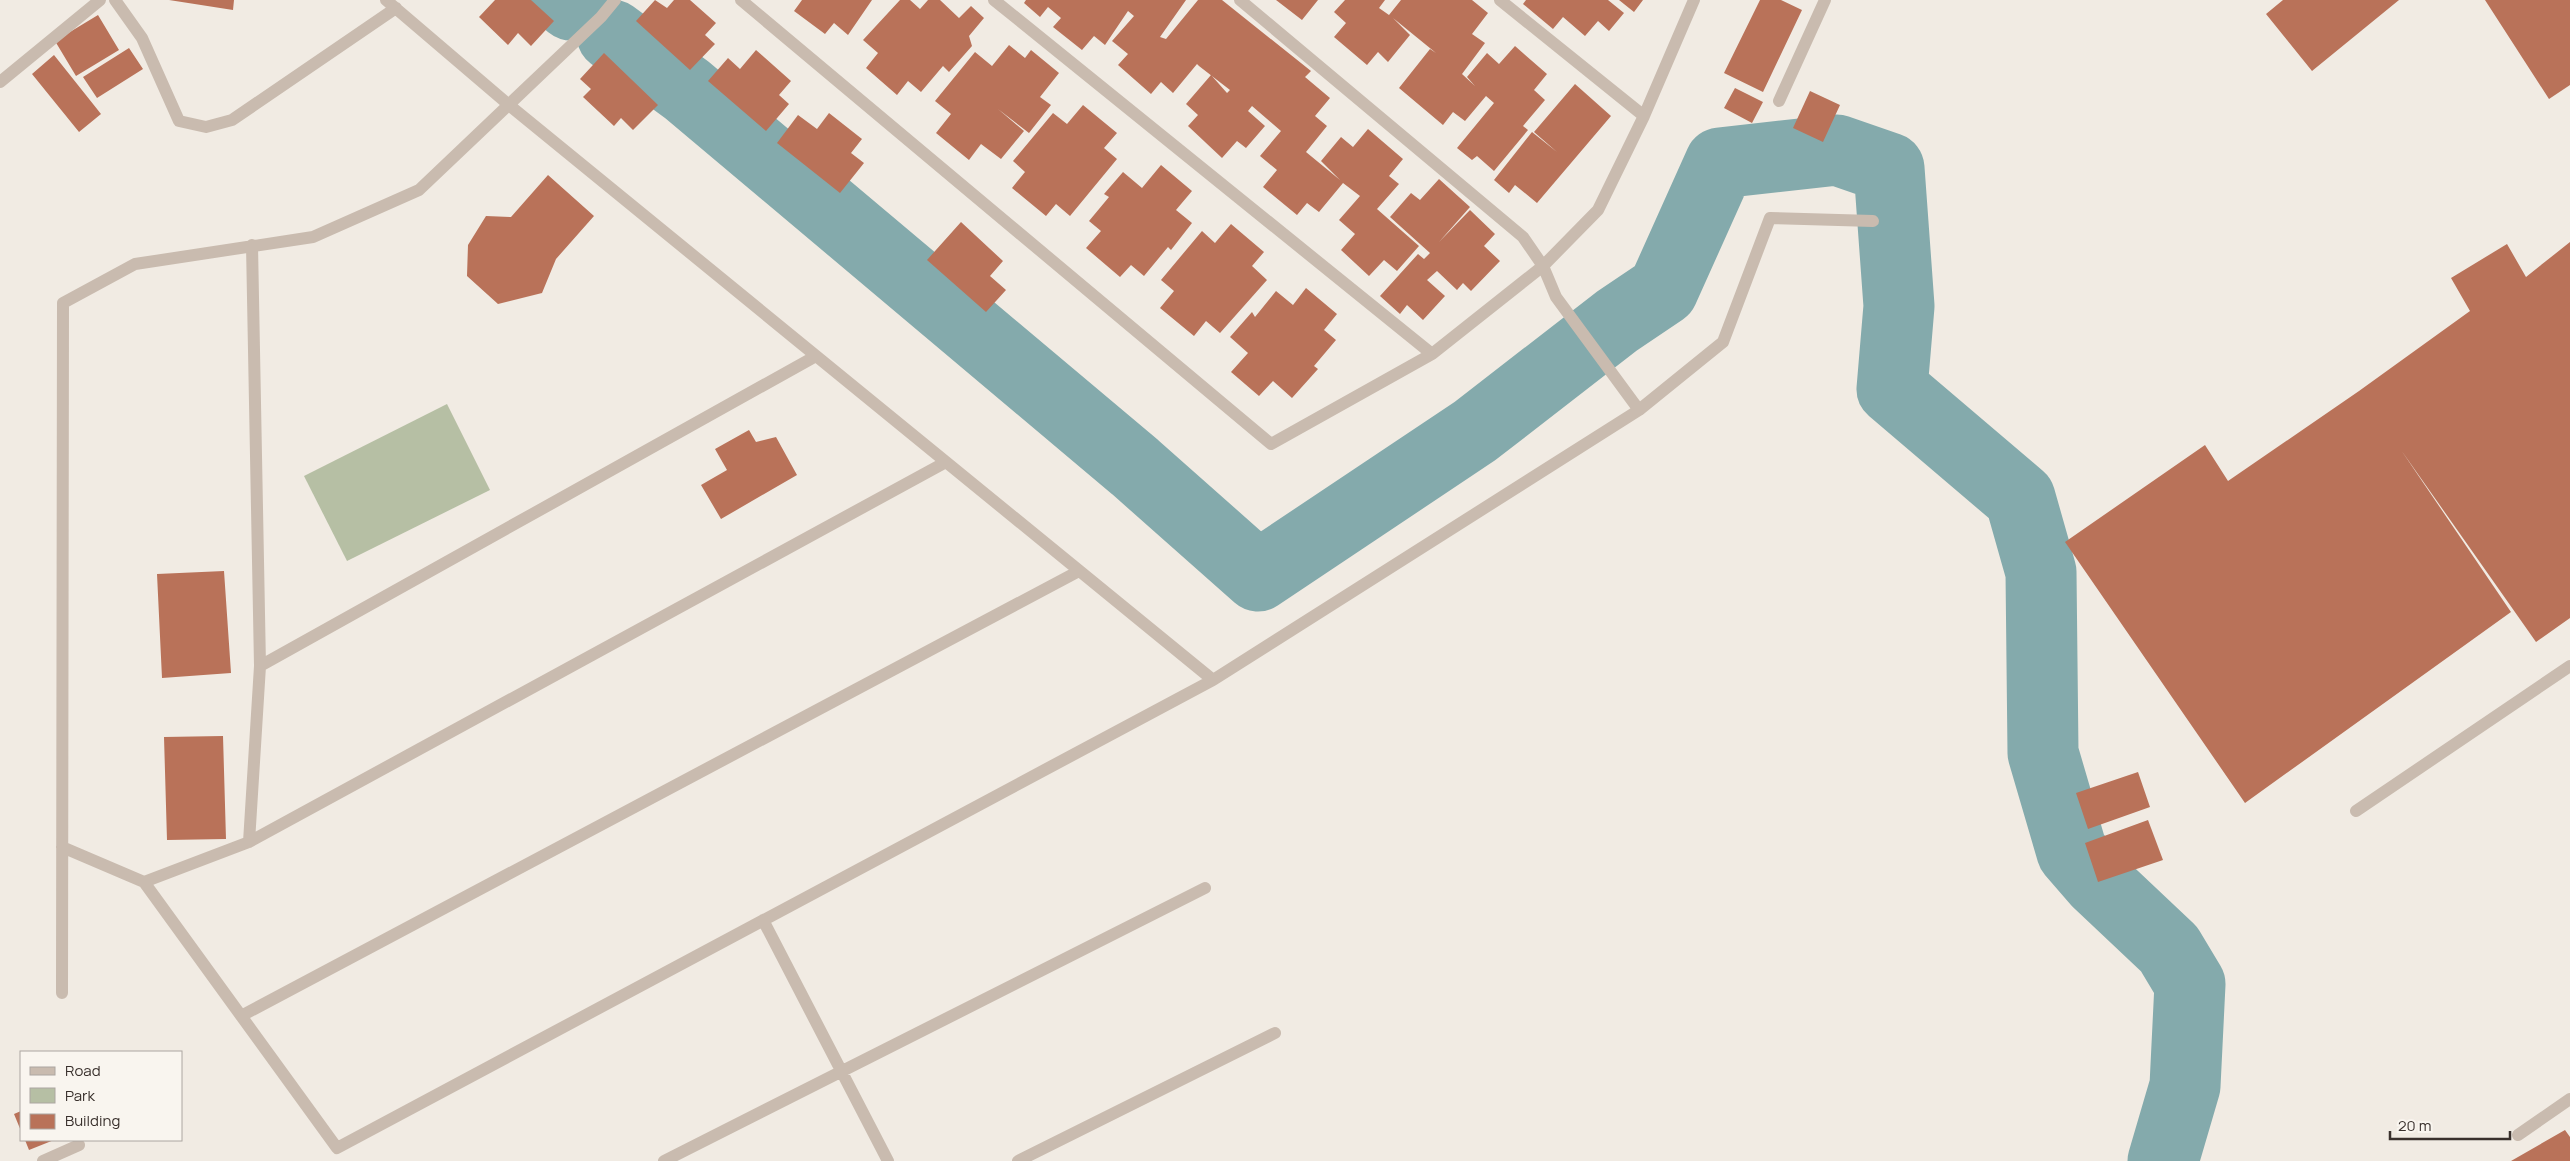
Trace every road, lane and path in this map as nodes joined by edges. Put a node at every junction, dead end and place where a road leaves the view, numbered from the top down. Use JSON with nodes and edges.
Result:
{"nodes":[{"id":1,"x":100,"y":0,"type":"edge"},
{"id":2,"x":115,"y":0,"type":"edge"},
{"id":3,"x":614,"y":0,"type":"edge"},
{"id":4,"x":741,"y":0,"type":"edge"},
{"id":5,"x":994,"y":0,"type":"edge"},
{"id":6,"x":1240,"y":0,"type":"edge"},
{"id":7,"x":1500,"y":0,"type":"edge"},
{"id":8,"x":1694,"y":0,"type":"edge"},
{"id":9,"x":1825,"y":0,"type":"edge"},
{"id":10,"x":391,"y":4,"type":"edge"},
{"id":11,"x":0,"y":82,"type":"edge"},
{"id":12,"x":1780,"y":101,"type":"dead end"},
{"id":13,"x":509,"y":106,"type":"junction"},
{"id":14,"x":1644,"y":116,"type":"junction"},
{"id":15,"x":1873,"y":221,"type":"dead end"},
{"id":16,"x":252,"y":245,"type":"junction"},
{"id":17,"x":1543,"y":266,"type":"junction"},
{"id":18,"x":1432,"y":354,"type":"junction"},
{"id":19,"x":816,"y":356,"type":"junction"},
{"id":20,"x":1639,"y":410,"type":"junction"},
{"id":21,"x":946,"y":462,"type":"junction"},
{"id":22,"x":1079,"y":571,"type":"junction"},
{"id":23,"x":260,"y":666,"type":"junction"},
{"id":24,"x":2570,"y":666,"type":"edge"},
{"id":25,"x":1213,"y":680,"type":"junction"},
{"id":26,"x":2356,"y":811,"type":"dead end"},
{"id":27,"x":249,"y":842,"type":"junction"},
{"id":28,"x":62,"y":847,"type":"junction"},
{"id":29,"x":144,"y":882,"type":"junction"},
{"id":30,"x":1205,"y":888,"type":"dead end"},
{"id":31,"x":763,"y":920,"type":"junction"},
{"id":32,"x":62,"y":994,"type":"dead end"},
{"id":33,"x":241,"y":1016,"type":"junction"},
{"id":34,"x":1275,"y":1033,"type":"dead end"},
{"id":35,"x":841,"y":1070,"type":"junction"},
{"id":36,"x":2570,"y":1099,"type":"edge"},
{"id":37,"x":2518,"y":1135,"type":"dead end"},
{"id":38,"x":79,"y":1145,"type":"dead end"},
{"id":39,"x":44,"y":1161,"type":"edge"},
{"id":40,"x":664,"y":1161,"type":"edge"},
{"id":41,"x":888,"y":1161,"type":"edge"},
{"id":42,"x":1018,"y":1161,"type":"edge"}],
"edges":[{"from":1,"to":11,"type":"street"},
{"from":2,"to":10,"type":"street"},
{"from":3,"to":13,"type":"street"},
{"from":4,"to":18,"type":"street"},
{"from":5,"to":18,"type":"street"},
{"from":6,"to":17,"type":"street"},
{"from":7,"to":14,"type":"street"},
{"from":8,"to":14,"type":"street"},
{"from":9,"to":12,"type":"street"},
{"from":10,"to":13,"type":"street"},
{"from":13,"to":16,"type":"street"},
{"from":13,"to":19,"type":"street"},
{"from":14,"to":17,"type":"street"},
{"from":15,"to":20,"type":"street"},
{"from":16,"to":23,"type":"street"},
{"from":16,"to":28,"type":"street"},
{"from":17,"to":18,"type":"street"},
{"from":17,"to":20,"type":"street"},
{"from":19,"to":21,"type":"street"},
{"from":19,"to":23,"type":"street"},
{"from":20,"to":25,"type":"street"},
{"from":21,"to":22,"type":"street"},
{"from":21,"to":27,"type":"street"},
{"from":22,"to":25,"type":"street"},
{"from":22,"to":33,"type":"street"},
{"from":23,"to":27,"type":"street"},
{"from":24,"to":26,"type":"street"},
{"from":25,"to":31,"type":"street"},
{"from":27,"to":29,"type":"street"},
{"from":28,"to":29,"type":"street"},
{"from":28,"to":32,"type":"street"},
{"from":29,"to":33,"type":"street"},
{"from":30,"to":35,"type":"street"},
{"from":31,"to":33,"type":"street"},
{"from":31,"to":35,"type":"street"},
{"from":34,"to":42,"type":"street"},
{"from":35,"to":40,"type":"street"},
{"from":35,"to":41,"type":"street"},
{"from":36,"to":37,"type":"street"},
{"from":38,"to":39,"type":"street"}]}
